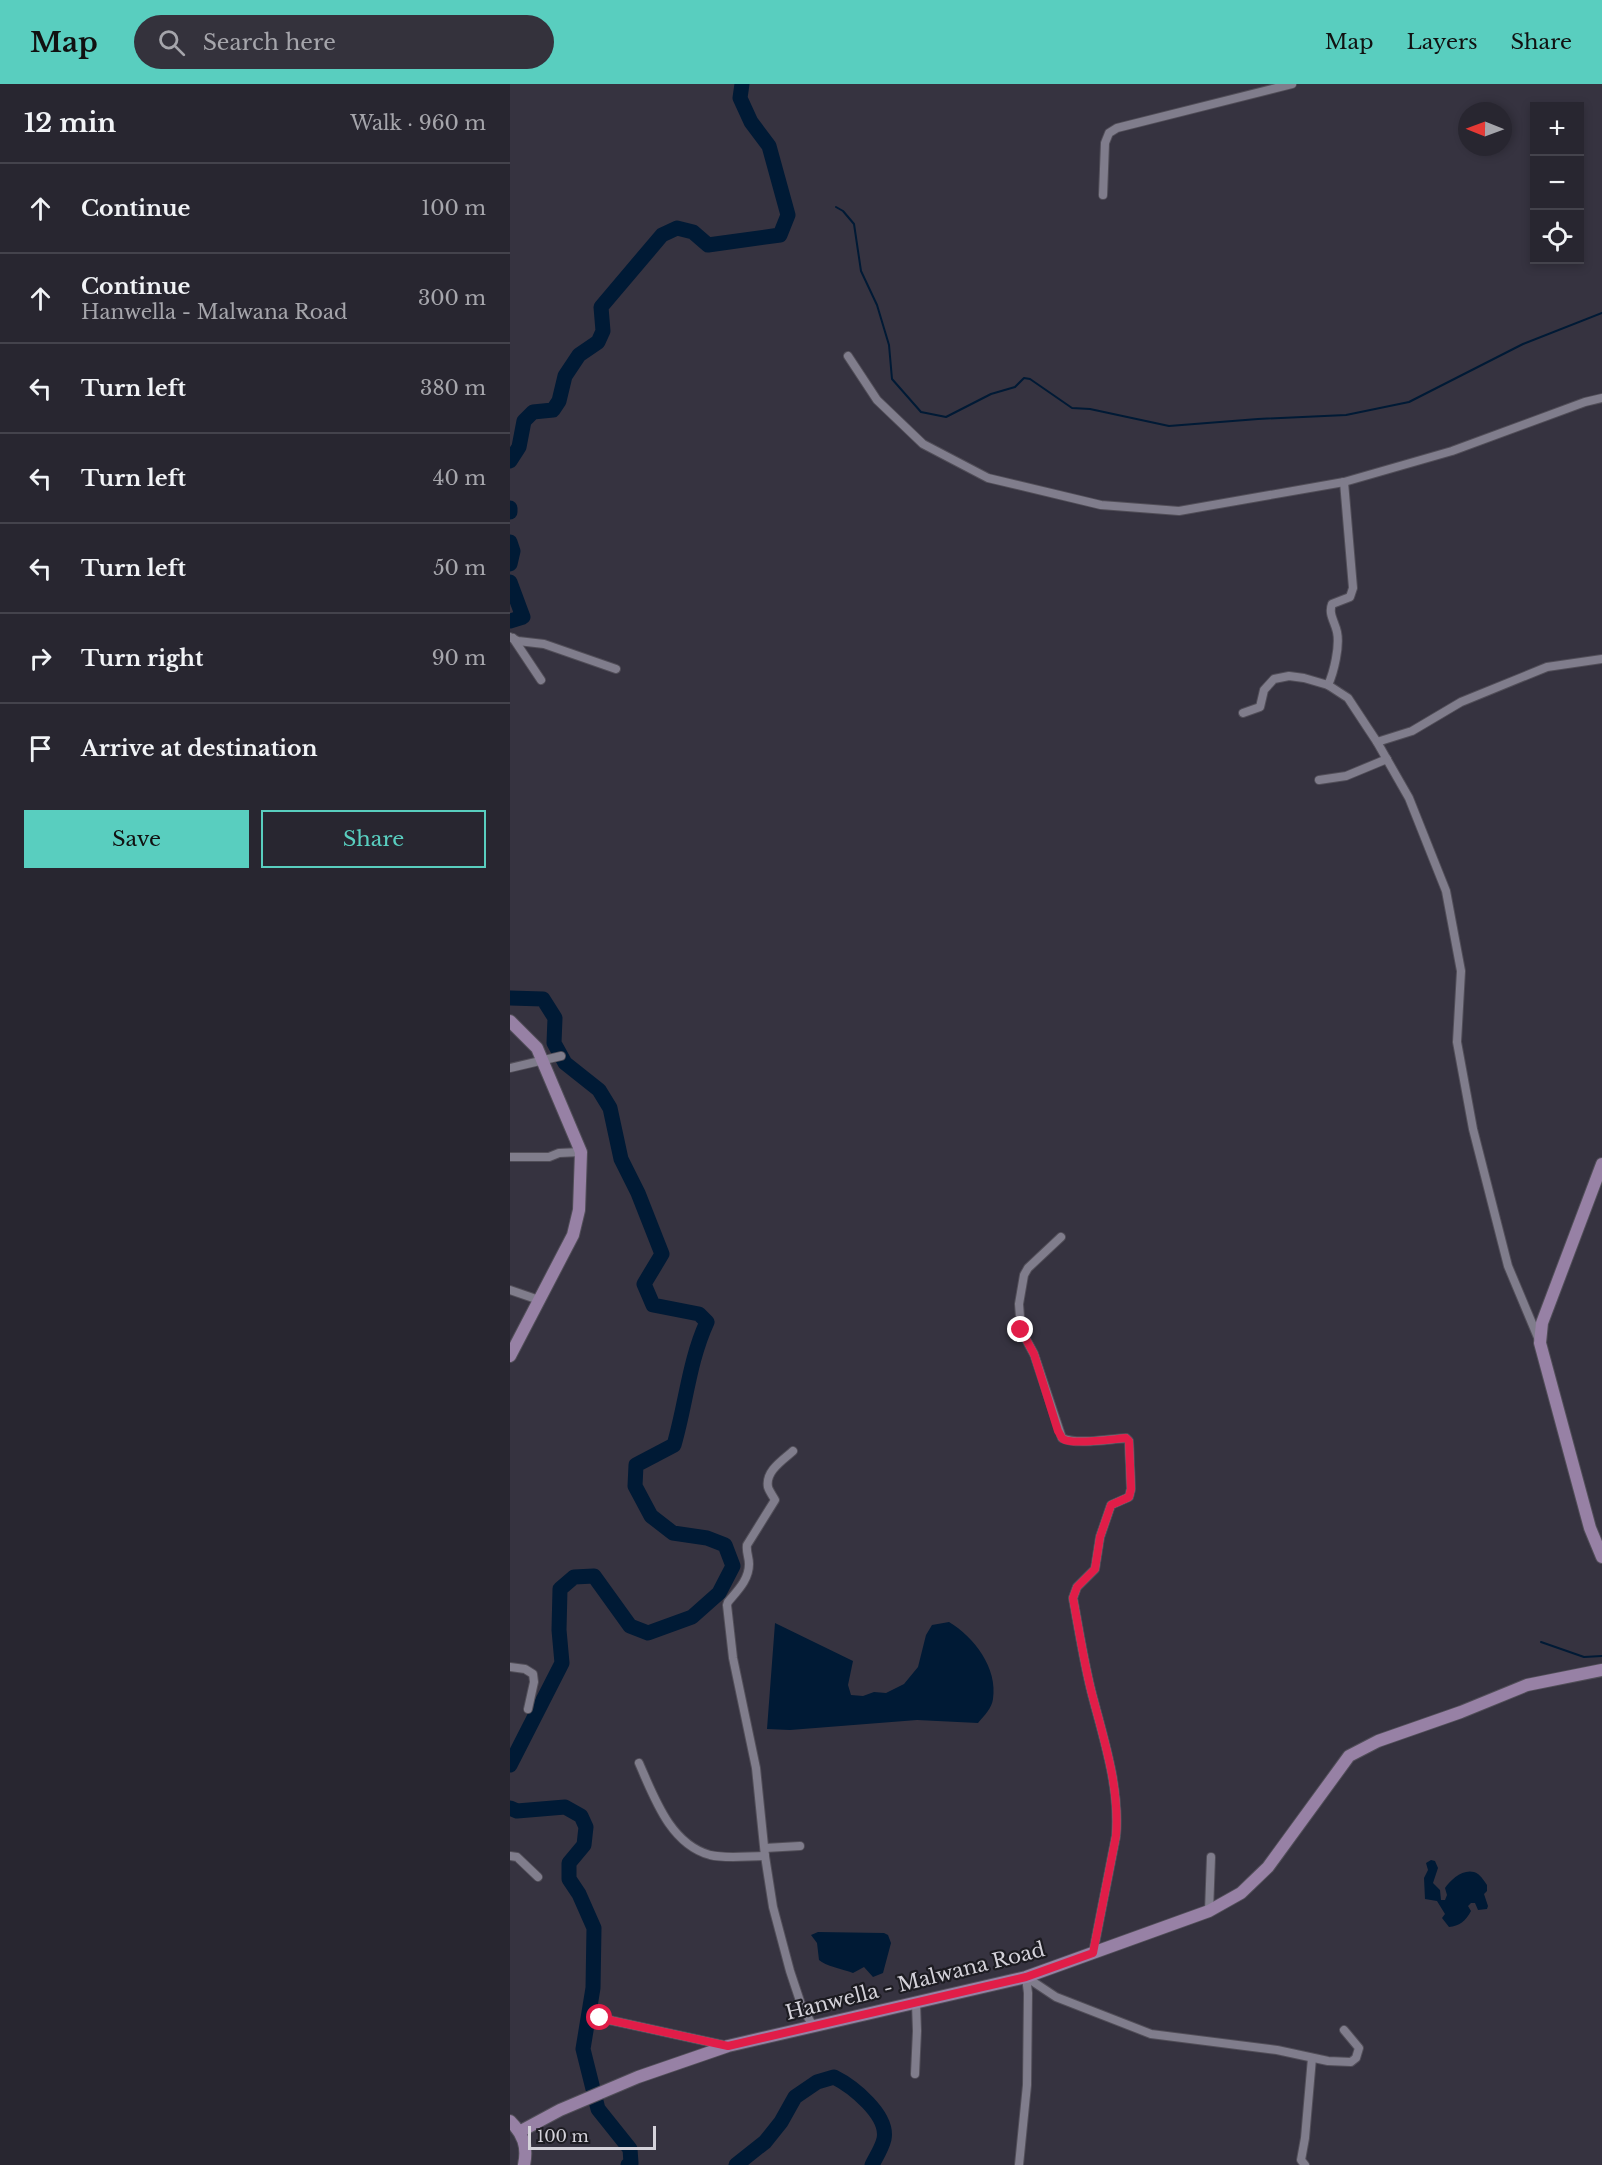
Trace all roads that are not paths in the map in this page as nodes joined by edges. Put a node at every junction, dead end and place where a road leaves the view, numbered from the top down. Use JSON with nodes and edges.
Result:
{"nodes":[{"id":1,"x":1292,"y":84,"type":"edge"},
{"id":2,"x":1103,"y":195,"type":"dead end"},
{"id":3,"x":848,"y":356,"type":"dead end"},
{"id":4,"x":1602,"y":398,"type":"edge"},
{"id":5,"x":1344,"y":482,"type":"junction"},
{"id":6,"x":511,"y":637,"type":"edge"},
{"id":7,"x":1602,"y":659,"type":"edge"},
{"id":8,"x":615,"y":669,"type":"dead end"},
{"id":9,"x":541,"y":680,"type":"dead end"},
{"id":10,"x":1328,"y":685,"type":"junction"},
{"id":11,"x":1244,"y":713,"type":"dead end"},
{"id":12,"x":1377,"y":742,"type":"junction"},
{"id":13,"x":1387,"y":759,"type":"junction"},
{"id":14,"x":1319,"y":780,"type":"dead end"},
{"id":15,"x":510,"y":1021,"type":"edge"},
{"id":16,"x":561,"y":1056,"type":"dead end"},
{"id":17,"x":543,"y":1060,"type":"junction"},
{"id":18,"x":510,"y":1068,"type":"edge"},
{"id":19,"x":581,"y":1152,"type":"junction"},
{"id":20,"x":510,"y":1157,"type":"edge"},
{"id":21,"x":1602,"y":1164,"type":"edge"},
{"id":22,"x":1061,"y":1237,"type":"dead end"},
{"id":23,"x":510,"y":1290,"type":"edge"},
{"id":24,"x":539,"y":1300,"type":"junction"},
{"id":25,"x":1540,"y":1343,"type":"junction"},
{"id":26,"x":510,"y":1356,"type":"edge"},
{"id":27,"x":794,"y":1451,"type":"dead end"},
{"id":28,"x":1602,"y":1557,"type":"edge"},
{"id":29,"x":510,"y":1667,"type":"edge"},
{"id":30,"x":1602,"y":1670,"type":"edge"},
{"id":31,"x":528,"y":1709,"type":"dead end"},
{"id":32,"x":639,"y":1763,"type":"dead end"},
{"id":33,"x":800,"y":1846,"type":"dead end"},
{"id":34,"x":765,"y":1852,"type":"junction"},
{"id":35,"x":510,"y":1856,"type":"edge"},
{"id":36,"x":1211,"y":1857,"type":"dead end"},
{"id":37,"x":538,"y":1877,"type":"dead end"},
{"id":38,"x":1209,"y":1911,"type":"junction"},
{"id":39,"x":1093,"y":1953,"type":"junction"},
{"id":40,"x":1026,"y":1977,"type":"junction"},
{"id":41,"x":916,"y":2003,"type":"junction"},
{"id":42,"x":600,"y":2018,"type":"dead end"},
{"id":43,"x":813,"y":2026,"type":"junction"},
{"id":44,"x":1344,"y":2030,"type":"dead end"},
{"id":45,"x":728,"y":2046,"type":"junction"},
{"id":46,"x":1312,"y":2058,"type":"junction"},
{"id":47,"x":915,"y":2074,"type":"dead end"},
{"id":48,"x":510,"y":2121,"type":"edge"},
{"id":49,"x":521,"y":2132,"type":"junction"},
{"id":50,"x":524,"y":2165,"type":"edge"},
{"id":51,"x":1019,"y":2165,"type":"edge"},
{"id":52,"x":1305,"y":2165,"type":"edge"}],
"edges":[{"from":1,"to":2,"type":"street"},
{"from":3,"to":5,"type":"street"},
{"from":4,"to":5,"type":"street"},
{"from":5,"to":10,"type":"street"},
{"from":6,"to":8,"type":"street"},
{"from":6,"to":9,"type":"street"},
{"from":7,"to":12,"type":"street"},
{"from":10,"to":11,"type":"street"},
{"from":10,"to":12,"type":"street"},
{"from":12,"to":13,"type":"street"},
{"from":13,"to":14,"type":"street"},
{"from":13,"to":25,"type":"street"},
{"from":15,"to":17,"type":"street"},
{"from":16,"to":17,"type":"street"},
{"from":17,"to":18,"type":"street"},
{"from":17,"to":19,"type":"street"},
{"from":19,"to":20,"type":"street"},
{"from":19,"to":24,"type":"street"},
{"from":21,"to":25,"type":"street"},
{"from":22,"to":39,"type":"street"},
{"from":23,"to":24,"type":"street"},
{"from":24,"to":26,"type":"street"},
{"from":25,"to":28,"type":"street"},
{"from":27,"to":34,"type":"street"},
{"from":29,"to":31,"type":"street"},
{"from":30,"to":38,"type":"street","name":"Hanwella - Malwana Road"},
{"from":32,"to":34,"type":"street"},
{"from":33,"to":34,"type":"street"},
{"from":34,"to":43,"type":"street"},
{"from":35,"to":37,"type":"street"},
{"from":36,"to":38,"type":"street"},
{"from":38,"to":39,"type":"street","name":"Hanwella - Malwana Road"},
{"from":39,"to":40,"type":"street","name":"Hanwella - Malwana Road"},
{"from":40,"to":41,"type":"street","name":"Hanwella - Malwana Road"},
{"from":40,"to":46,"type":"street"},
{"from":40,"to":51,"type":"street"},
{"from":41,"to":43,"type":"street","name":"Hanwella - Malwana Road"},
{"from":41,"to":47,"type":"street"},
{"from":42,"to":45,"type":"street"},
{"from":43,"to":45,"type":"street","name":"Hanwella - Malwana Road"},
{"from":44,"to":46,"type":"street"},
{"from":45,"to":49,"type":"street","name":"Hanwella - Malwana Road"},
{"from":46,"to":52,"type":"street"},
{"from":48,"to":49,"type":"street"},
{"from":49,"to":50,"type":"street"}]}
